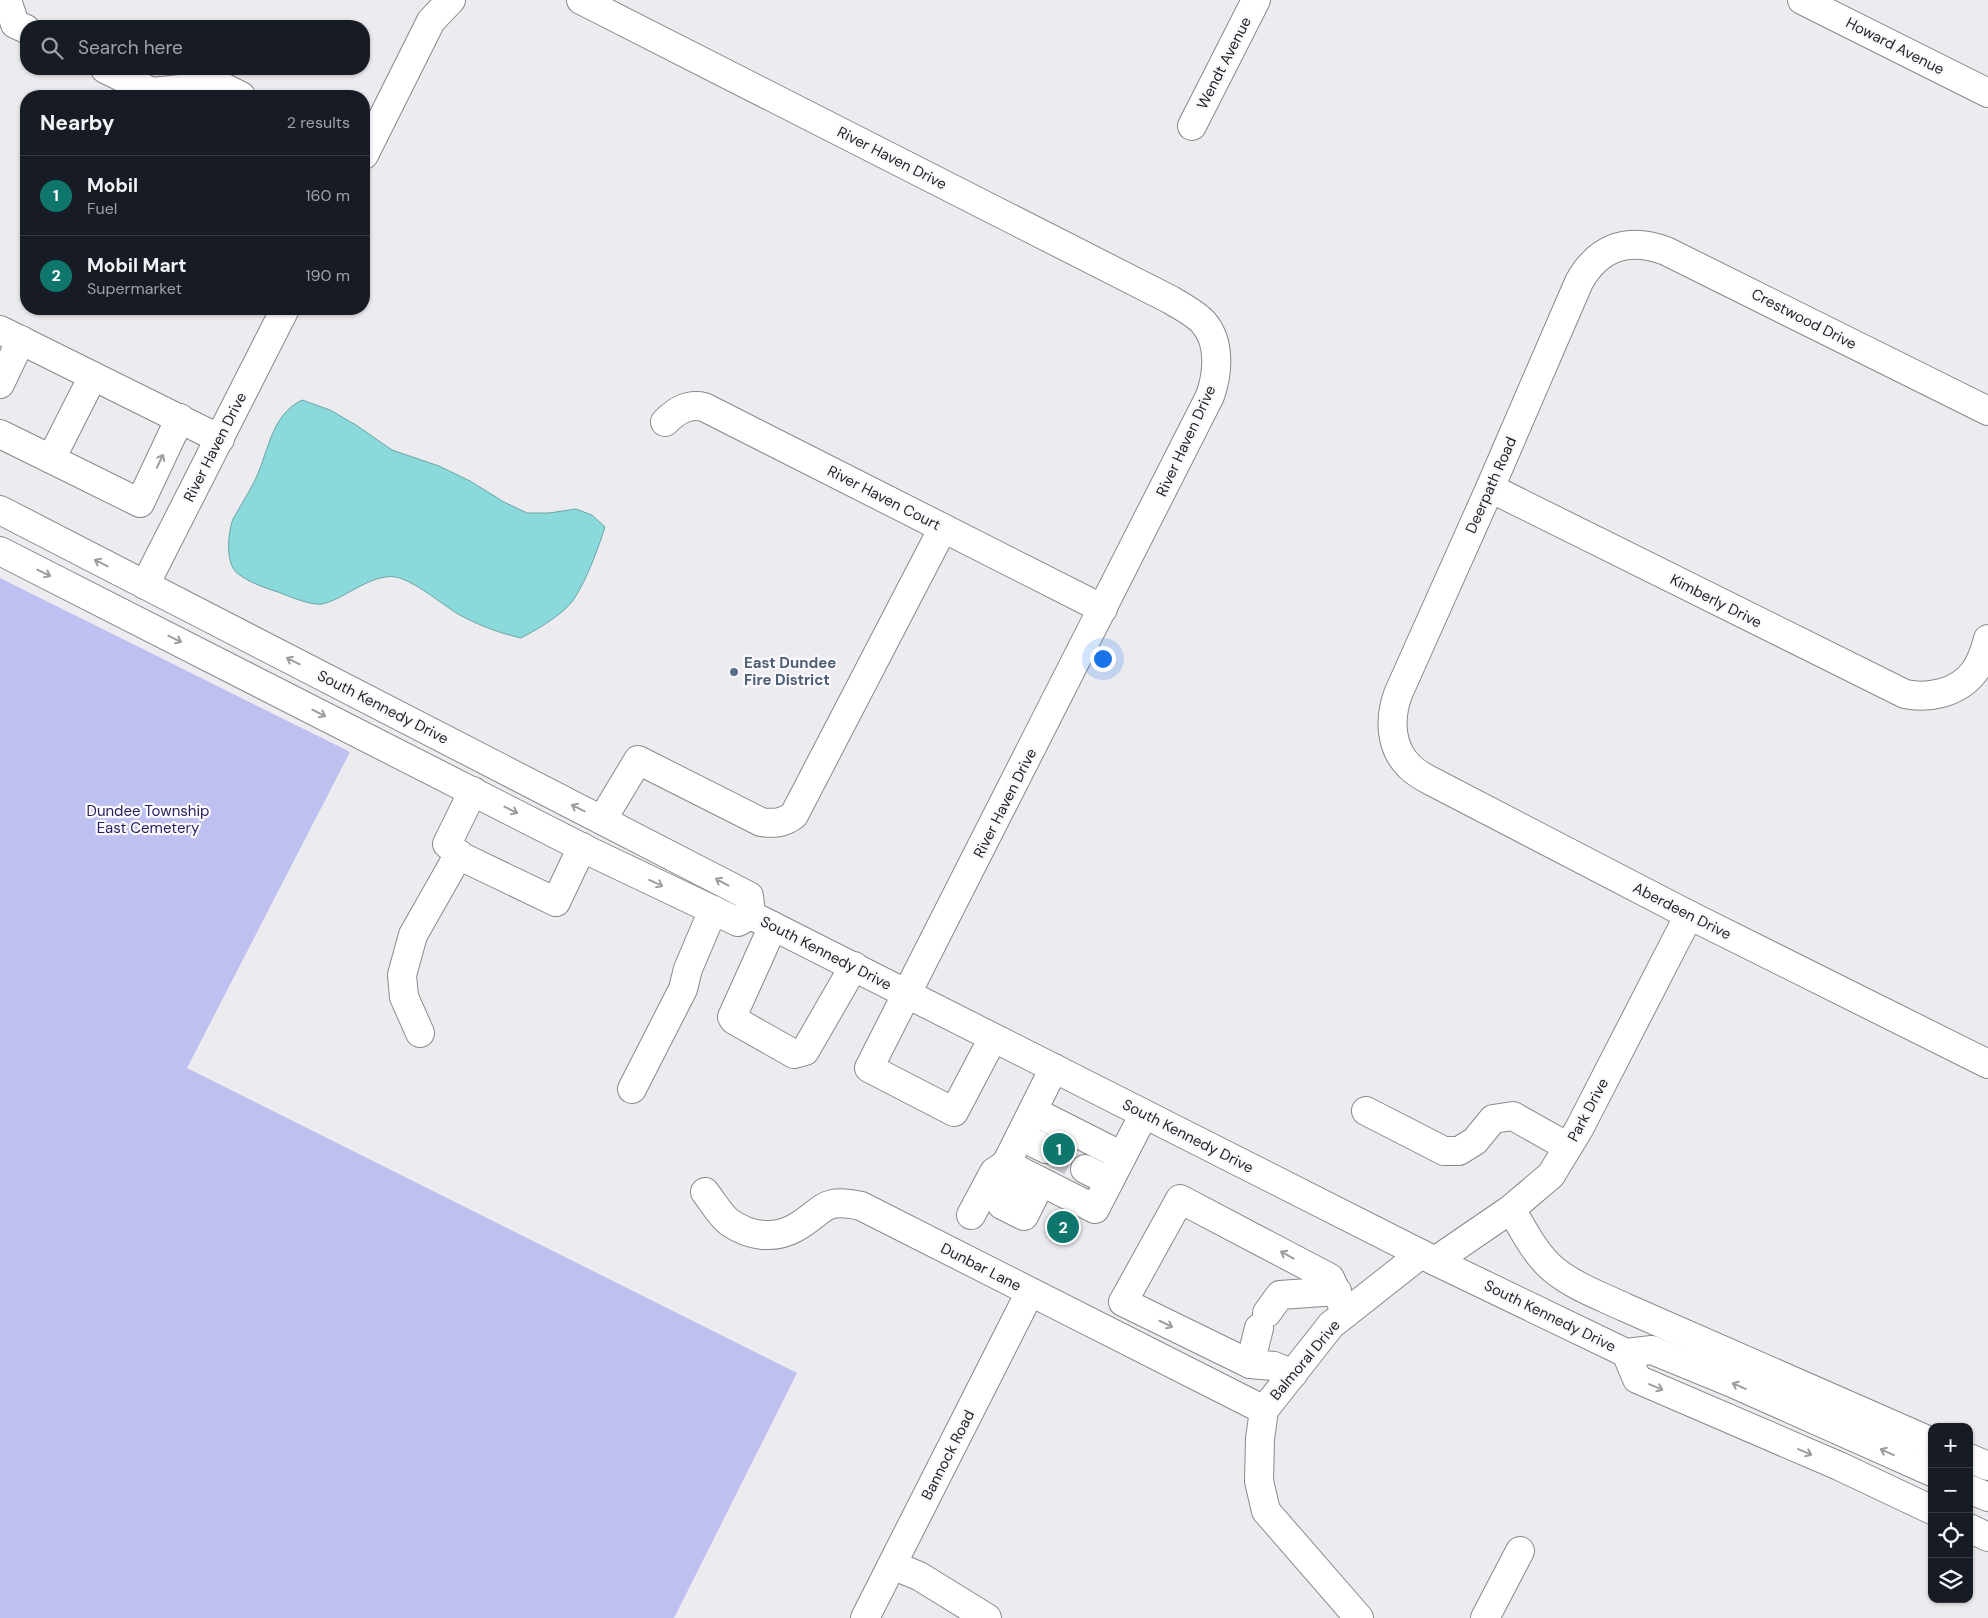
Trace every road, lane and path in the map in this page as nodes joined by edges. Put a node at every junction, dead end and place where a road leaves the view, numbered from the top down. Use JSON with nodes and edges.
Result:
{"nodes":[{"id":1,"x":6,"y":0,"type":"edge"},
{"id":2,"x":451,"y":0,"type":"edge"},
{"id":3,"x":581,"y":0,"type":"edge"},
{"id":4,"x":1256,"y":0,"type":"edge"},
{"id":5,"x":1802,"y":0,"type":"edge"},
{"id":6,"x":20,"y":26,"type":"edge"},
{"id":7,"x":117,"y":75,"type":"edge"},
{"id":8,"x":148,"y":90,"type":"edge"},
{"id":9,"x":171,"y":90,"type":"edge"},
{"id":10,"x":229,"y":90,"type":"edge"},
{"id":11,"x":1988,"y":93,"type":"edge"},
{"id":12,"x":1192,"y":126,"type":"dead end"},
{"id":13,"x":370,"y":143,"type":"edge"},
{"id":14,"x":1616,"y":248,"type":"joint"},
{"id":15,"x":282,"y":315,"type":"edge"},
{"id":16,"x":11,"y":335,"type":"edge"},
{"id":17,"x":93,"y":376,"type":"junction"},
{"id":18,"x":0,"y":384,"type":"edge"},
{"id":19,"x":1988,"y":412,"type":"edge"},
{"id":20,"x":180,"y":418,"type":"junction"},
{"id":21,"x":665,"y":422,"type":"dead end"},
{"id":22,"x":0,"y":434,"type":"edge"},
{"id":23,"x":220,"y":439,"type":"junction"},
{"id":24,"x":51,"y":459,"type":"junction"},
{"id":25,"x":1490,"y":488,"type":"junction"},
{"id":26,"x":0,"y":510,"type":"edge"},
{"id":27,"x":944,"y":528,"type":"junction"},
{"id":28,"x":0,"y":551,"type":"edge"},
{"id":29,"x":144,"y":585,"type":"junction"},
{"id":30,"x":1103,"y":609,"type":"junction"},
{"id":31,"x":1988,"y":639,"type":"edge"},
{"id":32,"x":1394,"y":738,"type":"joint"},
{"id":33,"x":473,"y":791,"type":"junction"},
{"id":34,"x":602,"y":820,"type":"junction"},
{"id":35,"x":582,"y":846,"type":"junction"},
{"id":36,"x":459,"y":854,"type":"junction"},
{"id":37,"x":713,"y":910,"type":"junction"},
{"id":38,"x":1689,"y":915,"type":"junction"},
{"id":39,"x":762,"y":920,"type":"junction"},
{"id":40,"x":854,"y":966,"type":"junction"},
{"id":41,"x":908,"y":994,"type":"junction"},
{"id":42,"x":420,"y":1033,"type":"dead end"},
{"id":43,"x":993,"y":1038,"type":"junction"},
{"id":44,"x":1988,"y":1064,"type":"edge"},
{"id":45,"x":1054,"y":1068,"type":"junction"},
{"id":46,"x":632,"y":1089,"type":"dead end"},
{"id":47,"x":1032,"y":1111,"type":"junction"},
{"id":48,"x":1366,"y":1111,"type":"dead end"},
{"id":49,"x":1144,"y":1114,"type":"junction"},
{"id":50,"x":1020,"y":1136,"type":"junction"},
{"id":51,"x":1568,"y":1147,"type":"junction"},
{"id":52,"x":1046,"y":1149,"type":"tunnel mouth"},
{"id":53,"x":1122,"y":1156,"type":"junction"},
{"id":54,"x":1085,"y":1168,"type":"tunnel mouth"},
{"id":55,"x":1022,"y":1172,"type":"junction"},
{"id":56,"x":1109,"y":1181,"type":"junction"},
{"id":57,"x":705,"y":1192,"type":"dead end"},
{"id":58,"x":1511,"y":1209,"type":"junction"},
{"id":59,"x":971,"y":1215,"type":"dead end"},
{"id":60,"x":1428,"y":1257,"type":"junction"},
{"id":61,"x":1030,"y":1292,"type":"junction"},
{"id":62,"x":1338,"y":1294,"type":"junction"},
{"id":63,"x":1626,"y":1353,"type":"junction"},
{"id":64,"x":1250,"y":1364,"type":"junction"},
{"id":65,"x":1293,"y":1374,"type":"junction"},
{"id":66,"x":1264,"y":1410,"type":"junction"},
{"id":67,"x":1928,"y":1440,"type":"edge"},
{"id":68,"x":1973,"y":1460,"type":"edge"},
{"id":69,"x":1988,"y":1466,"type":"edge"},
{"id":70,"x":1928,"y":1470,"type":"edge"},
{"id":71,"x":1973,"y":1491,"type":"edge"},
{"id":72,"x":1988,"y":1497,"type":"edge"},
{"id":73,"x":1928,"y":1508,"type":"edge"},
{"id":74,"x":1973,"y":1530,"type":"edge"},
{"id":75,"x":1988,"y":1538,"type":"edge"},
{"id":76,"x":1520,"y":1551,"type":"dead end"},
{"id":77,"x":892,"y":1565,"type":"junction"},
{"id":78,"x":865,"y":1618,"type":"edge"},
{"id":79,"x":987,"y":1618,"type":"edge"},
{"id":80,"x":1359,"y":1618,"type":"edge"},
{"id":81,"x":1485,"y":1618,"type":"edge"}],
"edges":[{"from":1,"to":6,"type":"street"},
{"from":2,"to":13,"type":"street"},
{"from":3,"to":30,"type":"street","name":"River Haven Drive"},
{"from":4,"to":12,"type":"street","name":"Wendt Avenue"},
{"from":5,"to":11,"type":"street","name":"Howard Avenue"},
{"from":7,"to":8,"type":"street"},
{"from":9,"to":10,"type":"street"},
{"from":14,"to":19,"type":"street","name":"Crestwood Drive"},
{"from":14,"to":25,"type":"street","name":"Deerpath Road"},
{"from":15,"to":23,"type":"street","name":"River Haven Drive"},
{"from":16,"to":17,"type":"street"},
{"from":16,"to":18,"type":"street"},
{"from":17,"to":20,"type":"street"},
{"from":17,"to":24,"type":"street"},
{"from":20,"to":23,"type":"street"},
{"from":24,"to":20,"type":"street","one_way":true},
{"from":21,"to":27,"type":"street","name":"River Haven Court"},
{"from":22,"to":24,"type":"street"},
{"from":23,"to":29,"type":"street","name":"River Haven Drive"},
{"from":25,"to":31,"type":"street","name":"Kimberly Drive"},
{"from":25,"to":32,"type":"street","name":"Deerpath Road"},
{"from":29,"to":26,"type":"street","name":"South Kennedy Drive","one_way":true},
{"from":27,"to":30,"type":"street","name":"River Haven Court"},
{"from":27,"to":34,"type":"street"},
{"from":28,"to":33,"type":"street","name":"South Kennedy Drive","one_way":true},
{"from":34,"to":29,"type":"street","name":"South Kennedy Drive","one_way":true},
{"from":30,"to":41,"type":"street","name":"River Haven Drive"},
{"from":32,"to":38,"type":"street","name":"Aberdeen Drive"},
{"from":33,"to":35,"type":"street","name":"South Kennedy Drive","one_way":true},
{"from":33,"to":36,"type":"street"},
{"from":39,"to":34,"type":"street","name":"South Kennedy Drive","one_way":true},
{"from":35,"to":36,"type":"street"},
{"from":35,"to":37,"type":"street","name":"South Kennedy Drive","one_way":true},
{"from":36,"to":42,"type":"street"},
{"from":37,"to":39,"type":"street","name":"South Kennedy Drive"},
{"from":37,"to":46,"type":"street"},
{"from":38,"to":44,"type":"street","name":"Aberdeen Drive"},
{"from":38,"to":51,"type":"street","name":"Park Drive"},
{"from":39,"to":40,"type":"street","name":"South Kennedy Drive"},
{"from":39,"to":40,"type":"street"},
{"from":40,"to":41,"type":"street","name":"South Kennedy Drive"},
{"from":41,"to":43,"type":"street","name":"South Kennedy Drive"},
{"from":41,"to":43,"type":"street","name":"River Haven Drive"},
{"from":43,"to":45,"type":"street","name":"South Kennedy Drive"},
{"from":45,"to":47,"type":"street"},
{"from":45,"to":49,"type":"street","name":"South Kennedy Drive"},
{"from":47,"to":50,"type":"street"},
{"from":47,"to":53,"type":"street"},
{"from":48,"to":51,"type":"street"},
{"from":49,"to":53,"type":"street"},
{"from":49,"to":60,"type":"street","name":"South Kennedy Drive"},
{"from":50,"to":52,"type":"street"},
{"from":50,"to":55,"type":"street"},
{"from":51,"to":58,"type":"street","name":"Park Drive"},
{"from":53,"to":56,"type":"street"},
{"from":54,"to":56,"type":"street"},
{"from":55,"to":56,"type":"street"},
{"from":55,"to":59,"type":"street"},
{"from":57,"to":61,"type":"street","name":"Dunbar Lane"},
{"from":58,"to":60,"type":"street","name":"Park Drive"},
{"from":58,"to":67,"type":"street"},
{"from":60,"to":62,"type":"street","name":"Balmoral Drive"},
{"from":60,"to":63,"type":"street","name":"South Kennedy Drive"},
{"from":61,"to":66,"type":"street","name":"Dunbar Lane"},
{"from":61,"to":77,"type":"street","name":"Bannock Road"},
{"from":62,"to":64,"type":"street"},
{"from":62,"to":64,"type":"street","one_way":true},
{"from":62,"to":65,"type":"street","name":"Balmoral Drive"},
{"from":70,"to":63,"type":"street","name":"South Kennedy Drive","one_way":true},
{"from":63,"to":73,"type":"street","name":"South Kennedy Drive","one_way":true},
{"from":64,"to":65,"type":"street"},
{"from":65,"to":66,"type":"street","name":"Balmoral Drive"},
{"from":66,"to":80,"type":"street","name":"Balmoral Drive"},
{"from":68,"to":69,"type":"street"},
{"from":71,"to":72,"type":"street"},
{"from":74,"to":75,"type":"street"},
{"from":76,"to":81,"type":"street"},
{"from":77,"to":78,"type":"street","name":"Bannock Road"},
{"from":77,"to":79,"type":"street"}]}
